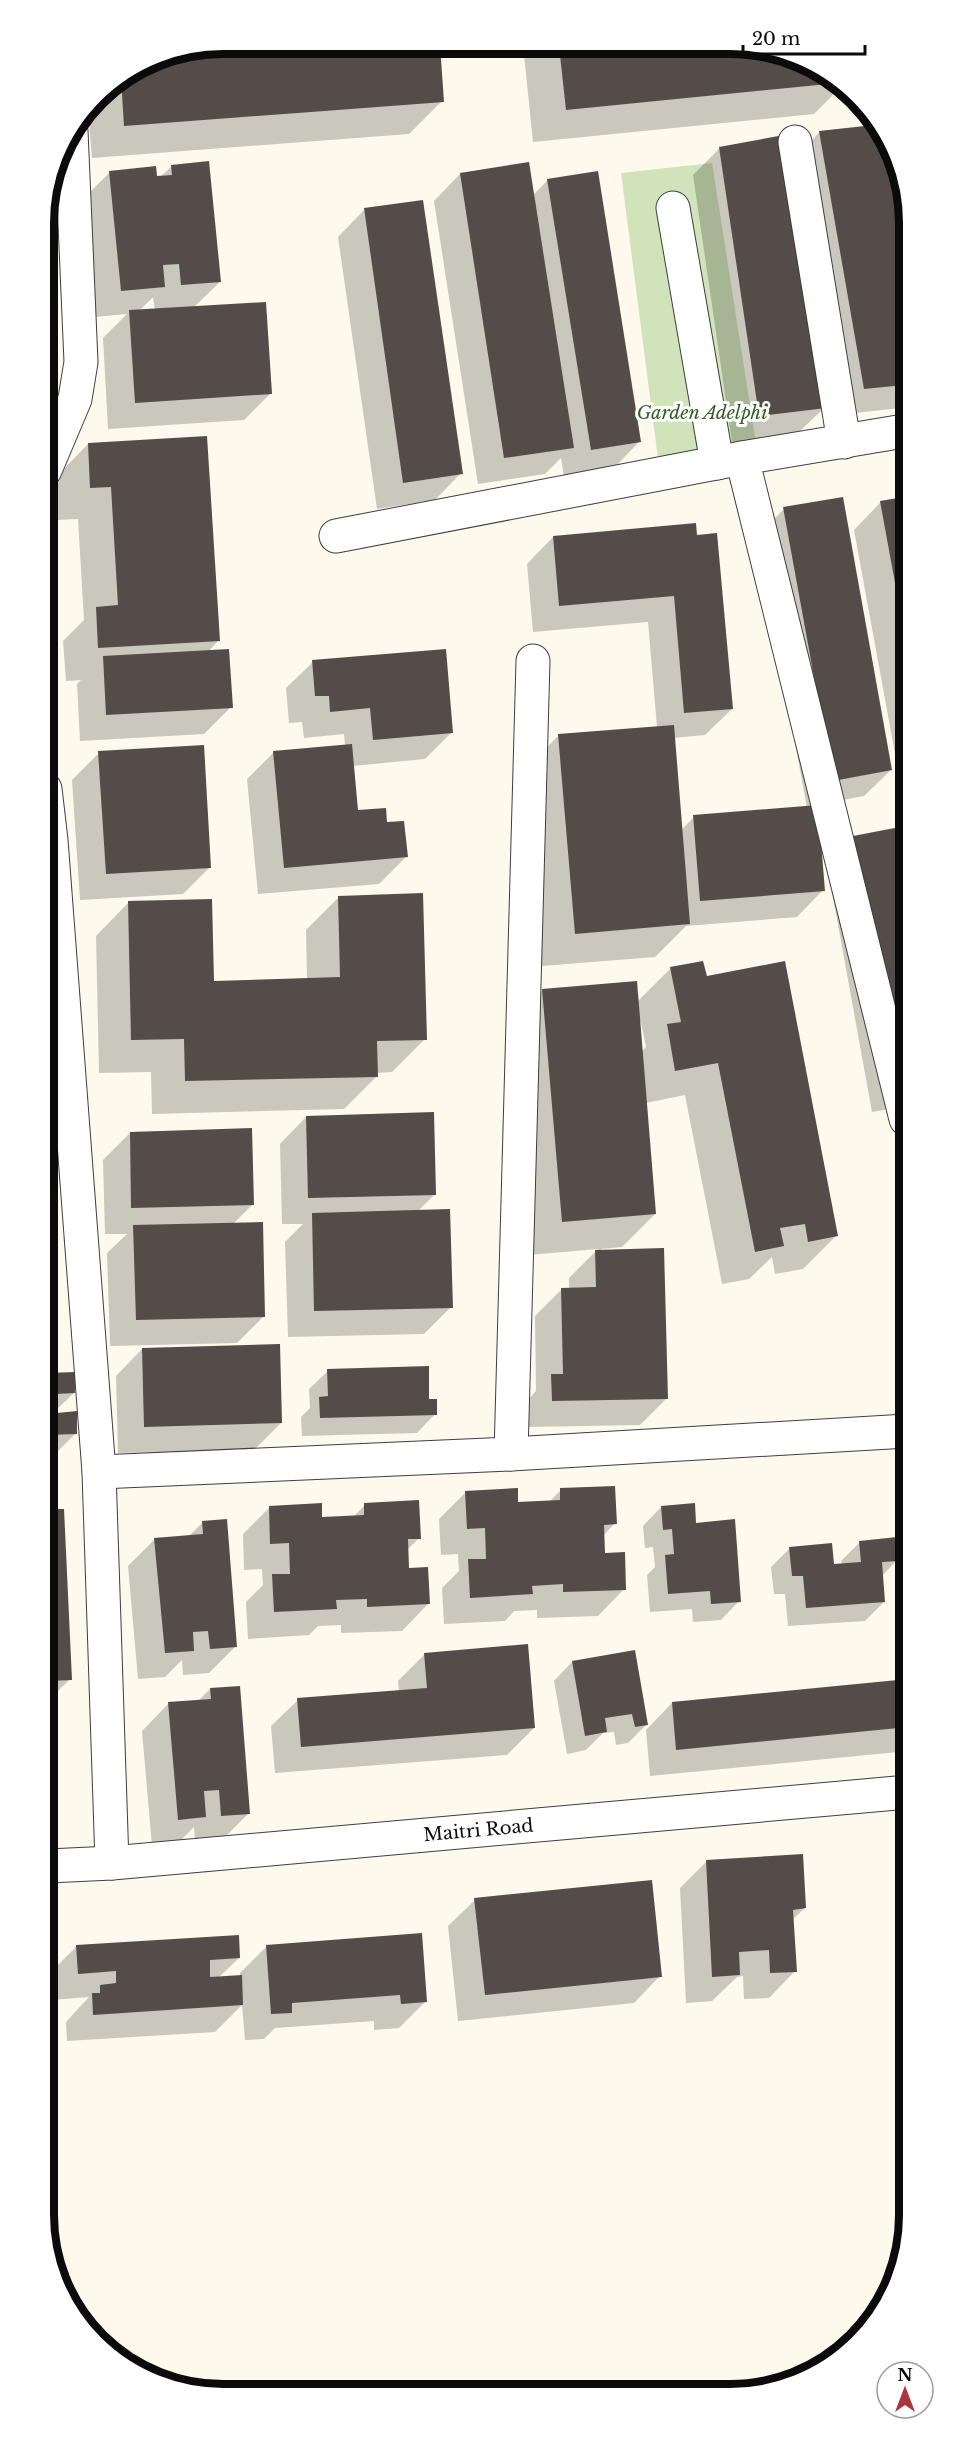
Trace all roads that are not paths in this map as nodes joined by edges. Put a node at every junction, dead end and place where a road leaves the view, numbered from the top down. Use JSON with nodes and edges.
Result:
{"nodes":[{"id":1,"x":795,"y":142,"type":"dead end"},
{"id":2,"x":72,"y":148,"type":"edge"},
{"id":3,"x":673,"y":208,"type":"dead end"},
{"id":4,"x":899,"y":432,"type":"edge"},
{"id":5,"x":844,"y":442,"type":"junction"},
{"id":6,"x":54,"y":449,"type":"edge"},
{"id":7,"x":729,"y":461,"type":"junction"},
{"id":8,"x":336,"y":536,"type":"dead end"},
{"id":9,"x":533,"y":661,"type":"dead end"},
{"id":10,"x":54,"y":939,"type":"edge"},
{"id":11,"x":899,"y":1093,"type":"edge"},
{"id":12,"x":60,"y":1138,"type":"edge"},
{"id":13,"x":899,"y":1431,"type":"edge"},
{"id":14,"x":511,"y":1454,"type":"junction"},
{"id":15,"x":99,"y":1472,"type":"junction"},
{"id":16,"x":899,"y":1793,"type":"edge"},
{"id":17,"x":112,"y":1863,"type":"junction"},
{"id":18,"x":54,"y":1866,"type":"edge"}],
"edges":[{"from":1,"to":5,"type":"street"},
{"from":2,"to":6,"type":"street"},
{"from":3,"to":7,"type":"street"},
{"from":4,"to":5,"type":"street"},
{"from":5,"to":7,"type":"street"},
{"from":7,"to":8,"type":"street"},
{"from":7,"to":11,"type":"street"},
{"from":9,"to":14,"type":"street"},
{"from":10,"to":12,"type":"street"},
{"from":12,"to":15,"type":"street"},
{"from":13,"to":14,"type":"street"},
{"from":14,"to":15,"type":"street"},
{"from":15,"to":17,"type":"street"},
{"from":16,"to":17,"type":"street","name":"Maitri Road"},
{"from":17,"to":18,"type":"street","name":"Maitri Road"}]}
